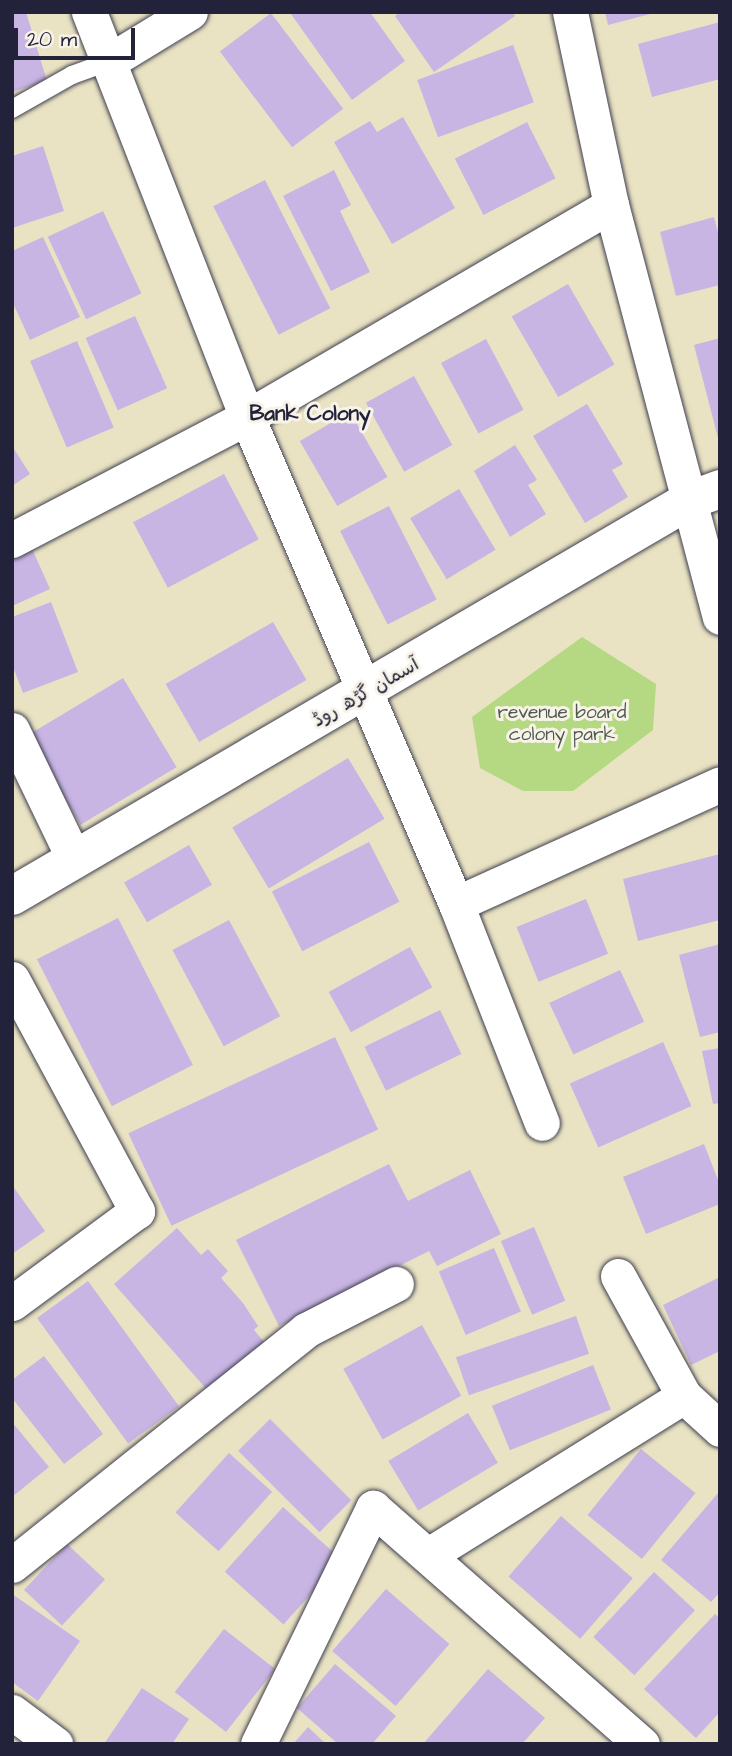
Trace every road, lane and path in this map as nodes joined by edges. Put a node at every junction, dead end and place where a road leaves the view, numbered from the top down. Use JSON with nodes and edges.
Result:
{"nodes":[{"id":1,"x":89,"y":12,"type":"edge"},
{"id":2,"x":190,"y":12,"type":"edge"},
{"id":3,"x":570,"y":12,"type":"edge"},
{"id":4,"x":108,"y":62,"type":"junction"},
{"id":5,"x":12,"y":109,"type":"edge"},
{"id":6,"x":611,"y":205,"type":"junction"},
{"id":7,"x":247,"y":417,"type":"junction"},
{"id":8,"x":705,"y":495,"type":"edge"},
{"id":9,"x":12,"y":540,"type":"edge"},
{"id":10,"x":720,"y":617,"type":"edge"},
{"id":11,"x":364,"y":695,"type":"junction"},
{"id":12,"x":12,"y":730,"type":"edge"},
{"id":13,"x":720,"y":784,"type":"edge"},
{"id":14,"x":74,"y":859,"type":"junction"},
{"id":15,"x":12,"y":896,"type":"edge"},
{"id":16,"x":456,"y":904,"type":"junction"},
{"id":17,"x":12,"y":979,"type":"edge"},
{"id":18,"x":542,"y":1124,"type":"dead end"},
{"id":19,"x":618,"y":1276,"type":"dead end"},
{"id":20,"x":396,"y":1284,"type":"dead end"},
{"id":21,"x":12,"y":1303,"type":"edge"},
{"id":22,"x":684,"y":1396,"type":"junction"},
{"id":23,"x":720,"y":1429,"type":"edge"},
{"id":24,"x":430,"y":1554,"type":"junction"},
{"id":25,"x":12,"y":1565,"type":"edge"},
{"id":26,"x":12,"y":1712,"type":"edge"},
{"id":27,"x":55,"y":1744,"type":"edge"},
{"id":28,"x":258,"y":1744,"type":"edge"},
{"id":29,"x":642,"y":1744,"type":"edge"}],
"edges":[{"from":1,"to":4,"type":"street"},
{"from":2,"to":4,"type":"street"},
{"from":3,"to":6,"type":"street"},
{"from":4,"to":5,"type":"lane"},
{"from":4,"to":7,"type":"street"},
{"from":6,"to":7,"type":"street"},
{"from":6,"to":8,"type":"street"},
{"from":7,"to":9,"type":"street"},
{"from":7,"to":11,"type":"street"},
{"from":8,"to":10,"type":"street"},
{"from":8,"to":11,"type":"street","name":"آسمان گڑھ روڈ"},
{"from":11,"to":14,"type":"street","name":"آسمان گڑھ روڈ"},
{"from":11,"to":16,"type":"street"},
{"from":12,"to":14,"type":"street"},
{"from":13,"to":16,"type":"street"},
{"from":14,"to":15,"type":"street","name":"آسمان گڑھ روڈ"},
{"from":16,"to":18,"type":"street"},
{"from":17,"to":21,"type":"street"},
{"from":19,"to":22,"type":"street"},
{"from":20,"to":25,"type":"street"},
{"from":22,"to":23,"type":"street"},
{"from":22,"to":24,"type":"street"},
{"from":24,"to":28,"type":"street"},
{"from":24,"to":29,"type":"street"},
{"from":26,"to":27,"type":"street"}]}
